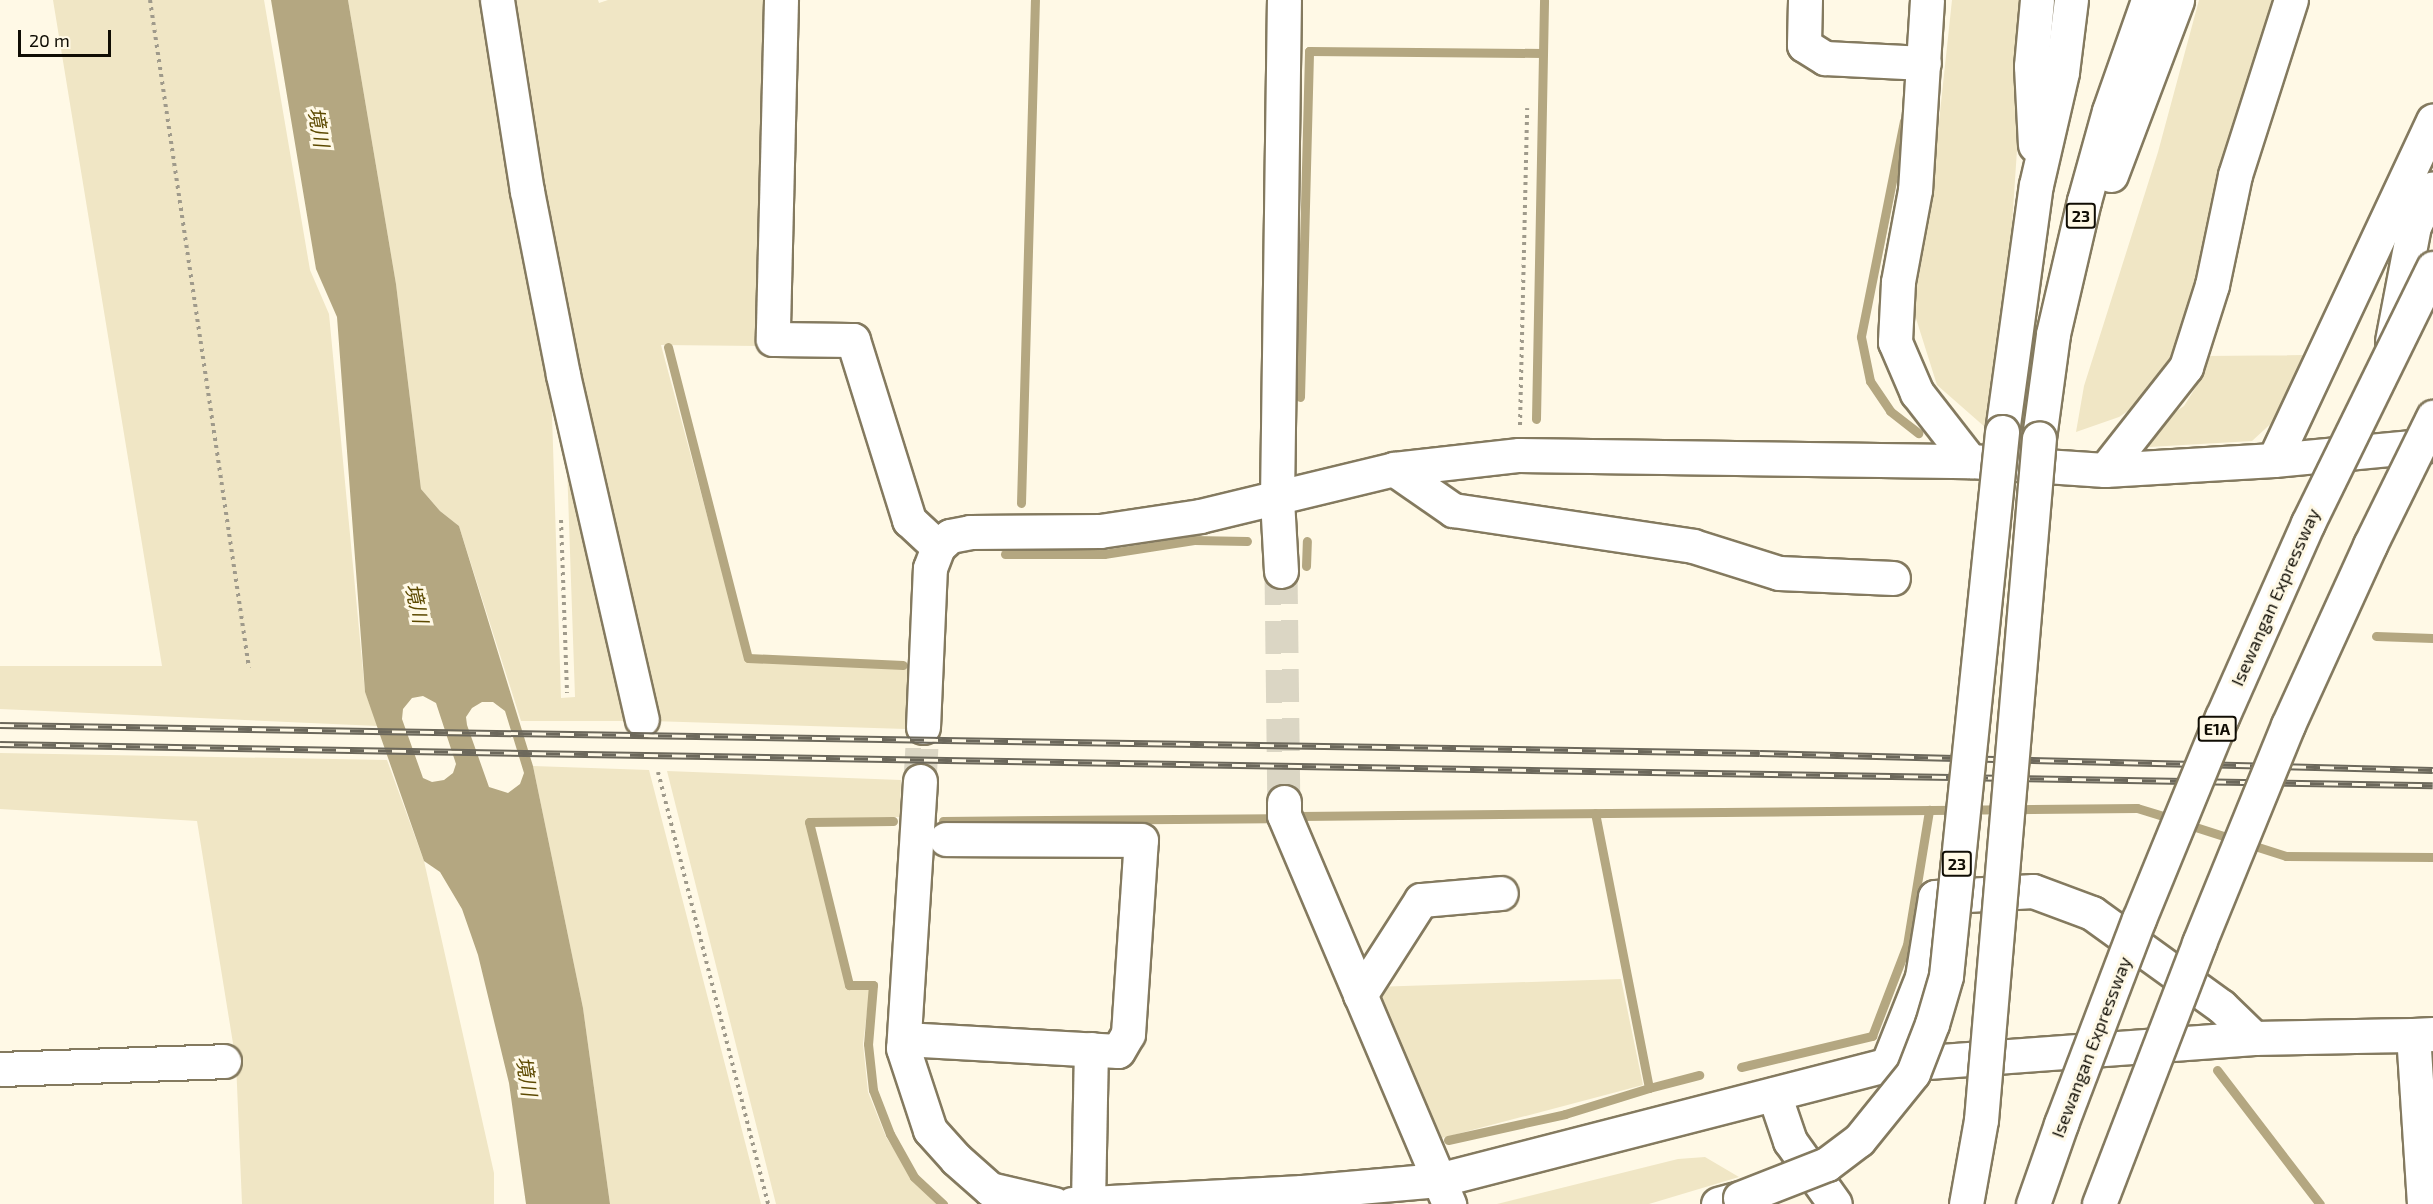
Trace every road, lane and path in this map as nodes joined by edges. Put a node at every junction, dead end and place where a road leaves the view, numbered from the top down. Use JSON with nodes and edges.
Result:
{"nodes":[{"id":1,"x":150,"y":0,"type":"edge"},
{"id":2,"x":497,"y":0,"type":"edge"},
{"id":3,"x":781,"y":0,"type":"edge"},
{"id":4,"x":1284,"y":0,"type":"edge"},
{"id":5,"x":1805,"y":0,"type":"edge"},
{"id":6,"x":1927,"y":0,"type":"edge"},
{"id":7,"x":2037,"y":0,"type":"edge"},
{"id":8,"x":2072,"y":0,"type":"edge"},
{"id":9,"x":2148,"y":0,"type":"edge"},
{"id":10,"x":2177,"y":0,"type":"edge"},
{"id":11,"x":2291,"y":0,"type":"edge"},
{"id":12,"x":1924,"y":63,"type":"junction"},
{"id":13,"x":1527,"y":108,"type":"dead end"},
{"id":14,"x":2433,"y":120,"type":"edge"},
{"id":15,"x":2036,"y":185,"type":"junction"},
{"id":16,"x":2433,"y":188,"type":"edge"},
{"id":17,"x":2433,"y":268,"type":"edge"},
{"id":18,"x":2391,"y":351,"type":"junction"},
{"id":19,"x":2045,"y":380,"type":"junction"},
{"id":20,"x":2433,"y":417,"type":"edge"},
{"id":21,"x":2433,"y":445,"type":"edge"},
{"id":22,"x":1519,"y":455,"type":"junction"},
{"id":23,"x":2274,"y":460,"type":"junction"},
{"id":24,"x":1970,"y":461,"type":"junction"},
{"id":25,"x":1394,"y":469,"type":"junction"},
{"id":26,"x":2105,"y":470,"type":"junction"},
{"id":27,"x":1277,"y":499,"type":"junction"},
{"id":28,"x":561,"y":508,"type":"dead end"},
{"id":29,"x":938,"y":547,"type":"junction"},
{"id":30,"x":1281,"y":571,"type":"tunnel mouth"},
{"id":31,"x":1893,"y":578,"type":"dead end"},
{"id":32,"x":249,"y":668,"type":"dead end"},
{"id":33,"x":567,"y":693,"type":"dead end"},
{"id":34,"x":642,"y":719,"type":"dead end"},
{"id":35,"x":922,"y":728,"type":"tunnel mouth"},
{"id":36,"x":658,"y":772,"type":"dead end"},
{"id":37,"x":920,"y":781,"type":"tunnel mouth"},
{"id":38,"x":1284,"y":802,"type":"tunnel mouth"},
{"id":39,"x":946,"y":839,"type":"dead end"},
{"id":40,"x":1501,"y":893,"type":"dead end"},
{"id":41,"x":1360,"y":995,"type":"junction"},
{"id":42,"x":2423,"y":1035,"type":"edge"},
{"id":43,"x":2254,"y":1038,"type":"junction"},
{"id":44,"x":904,"y":1039,"type":"junction"},
{"id":45,"x":1091,"y":1049,"type":"junction"},
{"id":46,"x":224,"y":1061,"type":"dead end"},
{"id":47,"x":1887,"y":1065,"type":"junction"},
{"id":48,"x":0,"y":1069,"type":"edge"},
{"id":49,"x":1774,"y":1094,"type":"junction"},
{"id":50,"x":1443,"y":1192,"type":"edge"},
{"id":51,"x":1729,"y":1201,"type":"edge"},
{"id":52,"x":1089,"y":1203,"type":"edge"},
{"id":53,"x":768,"y":1204,"type":"edge"},
{"id":54,"x":1054,"y":1204,"type":"edge"},
{"id":55,"x":1072,"y":1204,"type":"edge"},
{"id":56,"x":1835,"y":1204,"type":"edge"},
{"id":57,"x":1966,"y":1204,"type":"edge"},
{"id":58,"x":2033,"y":1204,"type":"edge"},
{"id":59,"x":2099,"y":1204,"type":"edge"},
{"id":60,"x":2424,"y":1204,"type":"edge"}],
"edges":[{"from":1,"to":32,"type":"path"},
{"from":2,"to":34,"type":"main road"},
{"from":3,"to":29,"type":"main road"},
{"from":4,"to":27,"type":"main road"},
{"from":5,"to":12,"type":"main road"},
{"from":6,"to":12,"type":"main road"},
{"from":7,"to":15,"type":"main road"},
{"from":8,"to":15,"type":"main road","number":"23"},
{"from":9,"to":19,"type":"main road","number":"23"},
{"from":10,"to":19,"type":"main road"},
{"from":11,"to":26,"type":"main road"},
{"from":12,"to":24,"type":"main road"},
{"from":13,"to":22,"type":"path"},
{"from":14,"to":23,"type":"main road"},
{"from":15,"to":51,"type":"main road","number":"23","bridge":true},
{"from":16,"to":18,"type":"main road"},
{"from":17,"to":18,"type":"main road","name":"Isewangan Expressway","number":"E1A","bridge":true},
{"from":18,"to":58,"type":"main road","name":"Isewangan Expressway","number":"E1A","bridge":true},
{"from":19,"to":57,"type":"main road","number":"23","bridge":true},
{"from":20,"to":59,"type":"main road","bridge":true},
{"from":21,"to":23,"type":"main road"},
{"from":22,"to":24,"type":"main road"},
{"from":22,"to":25,"type":"main road"},
{"from":23,"to":26,"type":"main road"},
{"from":24,"to":26,"type":"main road"},
{"from":25,"to":27,"type":"main road"},
{"from":25,"to":31,"type":"main road"},
{"from":27,"to":29,"type":"main road"},
{"from":27,"to":30,"type":"main road"},
{"from":28,"to":33,"type":"path"},
{"from":29,"to":35,"type":"main road"},
{"from":36,"to":53,"type":"path"},
{"from":37,"to":44,"type":"main road"},
{"from":38,"to":41,"type":"main road"},
{"from":39,"to":45,"type":"main road"},
{"from":40,"to":41,"type":"main road"},
{"from":41,"to":50,"type":"main road"},
{"from":42,"to":43,"type":"main road"},
{"from":42,"to":60,"type":"main road"},
{"from":43,"to":47,"type":"main road"},
{"from":43,"to":47,"type":"main road"},
{"from":44,"to":45,"type":"main road"},
{"from":44,"to":54,"type":"main road"},
{"from":45,"to":52,"type":"main road"},
{"from":46,"to":48,"type":"main road"},
{"from":47,"to":49,"type":"main road"},
{"from":49,"to":50,"type":"main road"},
{"from":49,"to":56,"type":"main road"},
{"from":50,"to":52,"type":"main road"},
{"from":52,"to":55,"type":"main road"}]}
